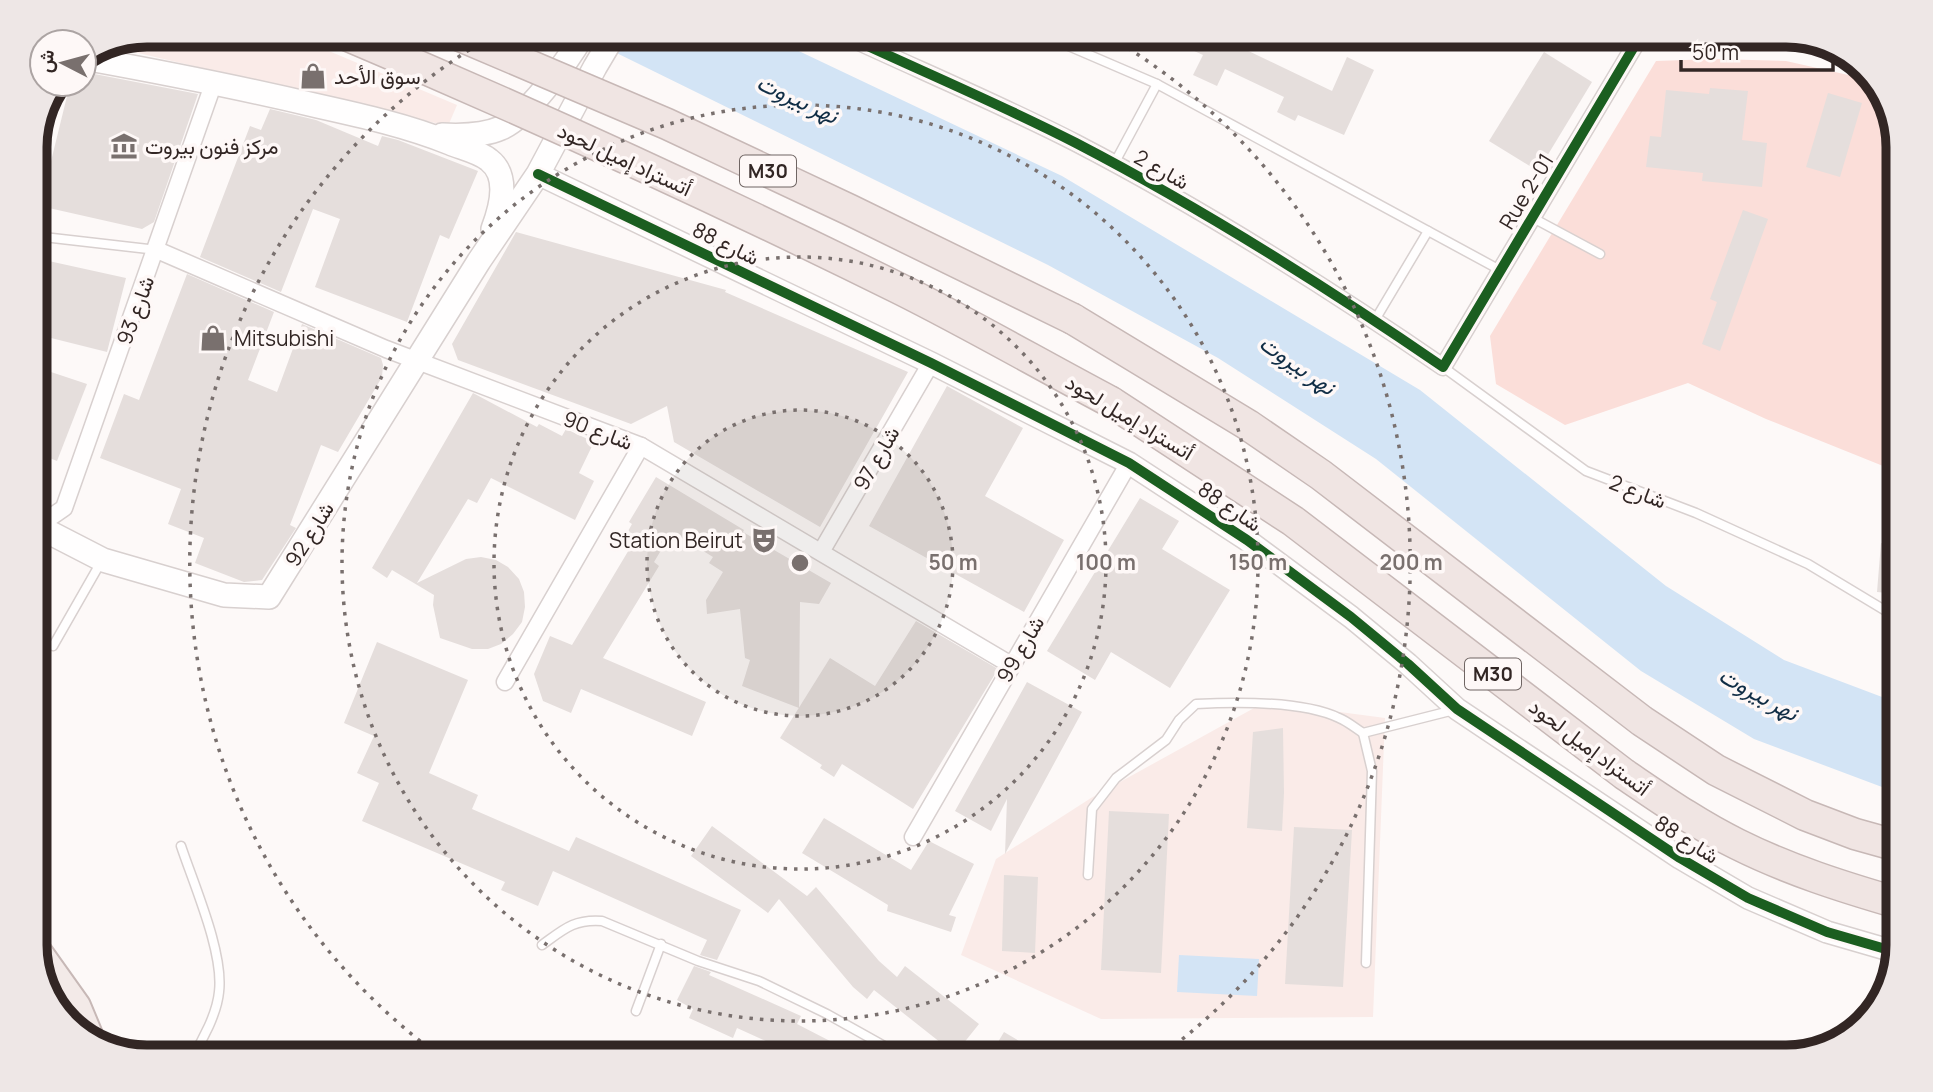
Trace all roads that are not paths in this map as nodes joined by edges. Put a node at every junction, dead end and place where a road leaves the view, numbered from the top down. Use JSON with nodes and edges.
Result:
{"nodes":[{"id":1,"x":374,"y":47,"type":"edge"},
{"id":2,"x":486,"y":47,"type":"edge"},
{"id":3,"x":576,"y":47,"type":"edge"},
{"id":4,"x":606,"y":47,"type":"edge"},
{"id":5,"x":870,"y":47,"type":"edge"},
{"id":6,"x":1071,"y":47,"type":"edge"},
{"id":7,"x":1634,"y":47,"type":"edge"},
{"id":8,"x":98,"y":61,"type":"edge"},
{"id":9,"x":214,"y":82,"type":"junction"},
{"id":10,"x":1157,"y":84,"type":"junction"},
{"id":11,"x":429,"y":135,"type":"junction"},
{"id":12,"x":1114,"y":164,"type":"junction"},
{"id":13,"x":538,"y":174,"type":"junction"},
{"id":14,"x":1533,"y":218,"type":"junction"},
{"id":15,"x":1428,"y":231,"type":"junction"},
{"id":16,"x":47,"y":237,"type":"edge"},
{"id":17,"x":157,"y":250,"type":"junction"},
{"id":18,"x":1600,"y":254,"type":"dead end"},
{"id":19,"x":479,"y":261,"type":"junction"},
{"id":20,"x":1500,"y":270,"type":"junction"},
{"id":21,"x":1375,"y":320,"type":"junction"},
{"id":22,"x":416,"y":360,"type":"junction"},
{"id":23,"x":931,"y":363,"type":"junction"},
{"id":24,"x":1443,"y":367,"type":"junction"},
{"id":25,"x":640,"y":446,"type":"junction"},
{"id":26,"x":1129,"y":463,"type":"junction"},
{"id":27,"x":47,"y":519,"type":"edge"},
{"id":28,"x":47,"y":532,"type":"edge"},
{"id":29,"x":821,"y":552,"type":"junction"},
{"id":30,"x":103,"y":560,"type":"junction"},
{"id":31,"x":1886,"y":611,"type":"edge"},
{"id":32,"x":53,"y":646,"type":"dead end"},
{"id":33,"x":1011,"y":665,"type":"junction"},
{"id":34,"x":505,"y":682,"type":"dead end"},
{"id":35,"x":1457,"y":709,"type":"junction"},
{"id":36,"x":1363,"y":733,"type":"junction"},
{"id":37,"x":913,"y":836,"type":"dead end"},
{"id":38,"x":1886,"y":843,"type":"edge"},
{"id":39,"x":181,"y":846,"type":"dead end"},
{"id":40,"x":1088,"y":875,"type":"dead end"},
{"id":41,"x":1886,"y":899,"type":"edge"},
{"id":42,"x":542,"y":944,"type":"dead end"},
{"id":43,"x":661,"y":944,"type":"junction"},
{"id":44,"x":1886,"y":949,"type":"edge"},
{"id":45,"x":1366,"y":963,"type":"dead end"},
{"id":46,"x":51,"y":970,"type":"edge"},
{"id":47,"x":636,"y":1011,"type":"dead end"},
{"id":48,"x":83,"y":1022,"type":"edge"},
{"id":49,"x":200,"y":1045,"type":"edge"},
{"id":50,"x":881,"y":1045,"type":"edge"}],
"edges":[{"from":1,"to":41,"type":"highway","name":"أتستراد إميل لحود","number":"M30","bridge":true},
{"from":2,"to":38,"type":"highway","number":"M30","bridge":true},
{"from":3,"to":11,"type":"main road"},
{"from":4,"to":13,"type":"main road"},
{"from":5,"to":12,"type":"street","name":"شارع 2"},
{"from":6,"to":10,"type":"lane"},
{"from":7,"to":14,"type":"street","name":"Rue 2-01"},
{"from":8,"to":9,"type":"main road"},
{"from":9,"to":11,"type":"main road"},
{"from":9,"to":17,"type":"street","name":"شارع 93"},
{"from":10,"to":12,"type":"lane"},
{"from":10,"to":15,"type":"lane"},
{"from":11,"to":19,"type":"main road"},
{"from":12,"to":21,"type":"street","name":"شارع 2"},
{"from":13,"to":19,"type":"main road"},
{"from":13,"to":23,"type":"street","name":"شارع 88"},
{"from":14,"to":18,"type":"lane"},
{"from":14,"to":20,"type":"street","name":"Rue 2-01"},
{"from":15,"to":20,"type":"lane"},
{"from":15,"to":21,"type":"lane"},
{"from":16,"to":17,"type":"lane"},
{"from":17,"to":22,"type":"street","name":"شارع 90"},
{"from":17,"to":27,"type":"street","name":"شارع 93"},
{"from":19,"to":22,"type":"main road","name":"شارع 92"},
{"from":20,"to":24,"type":"street","name":"Rue 2-01"},
{"from":21,"to":24,"type":"street","name":"شارع 2"},
{"from":22,"to":25,"type":"street","name":"شارع 90"},
{"from":22,"to":30,"type":"main road","name":"شارع 92"},
{"from":23,"to":26,"type":"street","name":"شارع 88"},
{"from":23,"to":29,"type":"street","name":"شارع 97"},
{"from":24,"to":31,"type":"lane","name":"شارع 2"},
{"from":25,"to":29,"type":"street","name":"شارع 90"},
{"from":25,"to":34,"type":"street"},
{"from":26,"to":33,"type":"street","name":"شارع 99"},
{"from":26,"to":35,"type":"street","name":"شارع 88"},
{"from":28,"to":30,"type":"main road","name":"شارع 92"},
{"from":29,"to":33,"type":"street","name":"شارع 90"},
{"from":30,"to":32,"type":"lane"},
{"from":33,"to":37,"type":"street","name":"شارع 99"},
{"from":35,"to":36,"type":"lane"},
{"from":35,"to":44,"type":"street","name":"شارع 88"},
{"from":36,"to":40,"type":"lane"},
{"from":36,"to":45,"type":"lane"},
{"from":39,"to":49,"type":"lane"},
{"from":42,"to":43,"type":"lane"},
{"from":43,"to":47,"type":"lane"},
{"from":43,"to":50,"type":"lane"},
{"from":46,"to":48,"type":"highway"}]}
